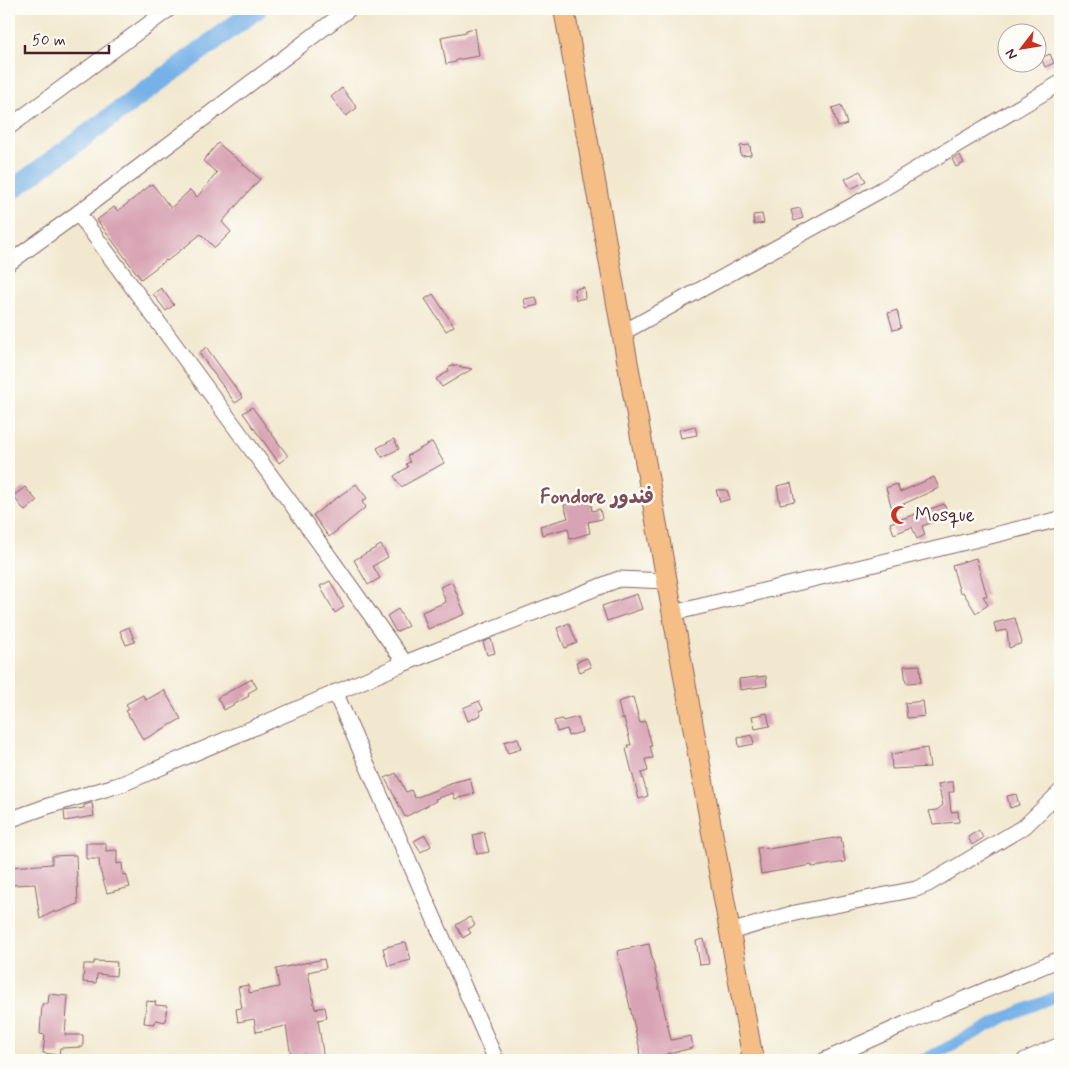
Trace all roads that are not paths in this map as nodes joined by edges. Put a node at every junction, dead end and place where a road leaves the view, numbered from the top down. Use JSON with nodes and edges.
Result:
{"nodes":[{"id":1,"x":169,"y":9,"type":"edge"},
{"id":2,"x":349,"y":9,"type":"edge"},
{"id":3,"x":564,"y":9,"type":"edge"},
{"id":4,"x":1060,"y":83,"type":"edge"},
{"id":5,"x":9,"y":127,"type":"edge"},
{"id":6,"x":78,"y":213,"type":"junction"},
{"id":7,"x":9,"y":263,"type":"edge"},
{"id":8,"x":622,"y":333,"type":"junction"},
{"id":9,"x":1060,"y":519,"type":"edge"},
{"id":10,"x":667,"y":581,"type":"junction"},
{"id":11,"x":672,"y":612,"type":"junction"},
{"id":12,"x":405,"y":663,"type":"junction"},
{"id":13,"x":335,"y":692,"type":"junction"},
{"id":14,"x":1060,"y":792,"type":"edge"},
{"id":15,"x":9,"y":820,"type":"edge"},
{"id":16,"x":730,"y":932,"type":"junction"},
{"id":17,"x":1060,"y":959,"type":"edge"},
{"id":18,"x":1060,"y":1045,"type":"edge"},
{"id":19,"x":496,"y":1060,"type":"edge"},
{"id":20,"x":753,"y":1060,"type":"edge"},
{"id":21,"x":825,"y":1060,"type":"edge"},
{"id":22,"x":1024,"y":1060,"type":"edge"}],
"edges":[{"from":1,"to":5,"type":"street"},
{"from":2,"to":6,"type":"street"},
{"from":3,"to":8,"type":"main road"},
{"from":4,"to":8,"type":"street"},
{"from":6,"to":7,"type":"street"},
{"from":6,"to":12,"type":"street"},
{"from":8,"to":10,"type":"main road"},
{"from":9,"to":11,"type":"street"},
{"from":10,"to":11,"type":"main road"},
{"from":10,"to":12,"type":"street"},
{"from":11,"to":16,"type":"main road"},
{"from":12,"to":13,"type":"street"},
{"from":13,"to":15,"type":"street"},
{"from":13,"to":19,"type":"street"},
{"from":14,"to":16,"type":"street"},
{"from":16,"to":20,"type":"main road"},
{"from":17,"to":21,"type":"street"},
{"from":18,"to":22,"type":"street"}]}
